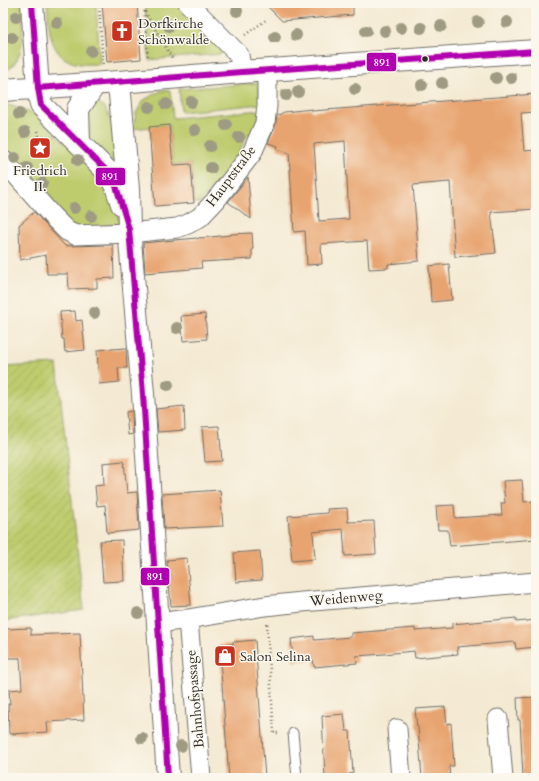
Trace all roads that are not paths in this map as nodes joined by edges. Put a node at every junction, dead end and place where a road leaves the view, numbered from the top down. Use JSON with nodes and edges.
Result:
{"nodes":[{"id":1,"x":32,"y":3,"type":"edge"},
{"id":2,"x":188,"y":3,"type":"edge"},
{"id":3,"x":536,"y":51,"type":"edge"},
{"id":4,"x":267,"y":70,"type":"junction"},
{"id":5,"x":242,"y":72,"type":"junction"},
{"id":6,"x":99,"y":75,"type":"junction"},
{"id":7,"x":119,"y":82,"type":"junction"},
{"id":8,"x":38,"y":88,"type":"junction"},
{"id":9,"x":3,"y":90,"type":"edge"},
{"id":10,"x":79,"y":143,"type":"junction"},
{"id":11,"x":3,"y":160,"type":"edge"},
{"id":12,"x":129,"y":231,"type":"junction"},
{"id":13,"x":536,"y":582,"type":"edge"},
{"id":14,"x":188,"y":619,"type":"junction"},
{"id":15,"x":158,"y":623,"type":"junction"},
{"id":16,"x":498,"y":719,"type":"dead end"},
{"id":17,"x":397,"y":729,"type":"dead end"},
{"id":18,"x":293,"y":733,"type":"road end"},
{"id":19,"x":168,"y":778,"type":"edge"},
{"id":20,"x":201,"y":778,"type":"edge"},
{"id":21,"x":297,"y":778,"type":"edge"},
{"id":22,"x":401,"y":778,"type":"edge"},
{"id":23,"x":503,"y":778,"type":"edge"}],
"edges":[{"from":1,"to":8,"type":"main road"},
{"from":2,"to":5,"type":"street"},
{"from":3,"to":4,"type":"main road"},
{"from":4,"to":5,"type":"main road"},
{"from":4,"to":12,"type":"street","name":"Hauptstraße"},
{"from":5,"to":7,"type":"main road"},
{"from":6,"to":7,"type":"main road"},
{"from":6,"to":8,"type":"main road"},
{"from":6,"to":10,"type":"main road"},
{"from":7,"to":12,"type":"main road"},
{"from":8,"to":9,"type":"main road"},
{"from":8,"to":10,"type":"main road"},
{"from":10,"to":12,"type":"main road"},
{"from":11,"to":12,"type":"street","name":"Hauptstraße"},
{"from":12,"to":15,"type":"main road"},
{"from":13,"to":14,"type":"street","name":"Weidenweg"},
{"from":14,"to":15,"type":"street","name":"Weidenweg"},
{"from":14,"to":20,"type":"street","name":"Bahnhofspassage"},
{"from":15,"to":19,"type":"main road"},
{"from":16,"to":23,"type":"street"},
{"from":17,"to":22,"type":"street"},
{"from":18,"to":21,"type":"lane"}]}
